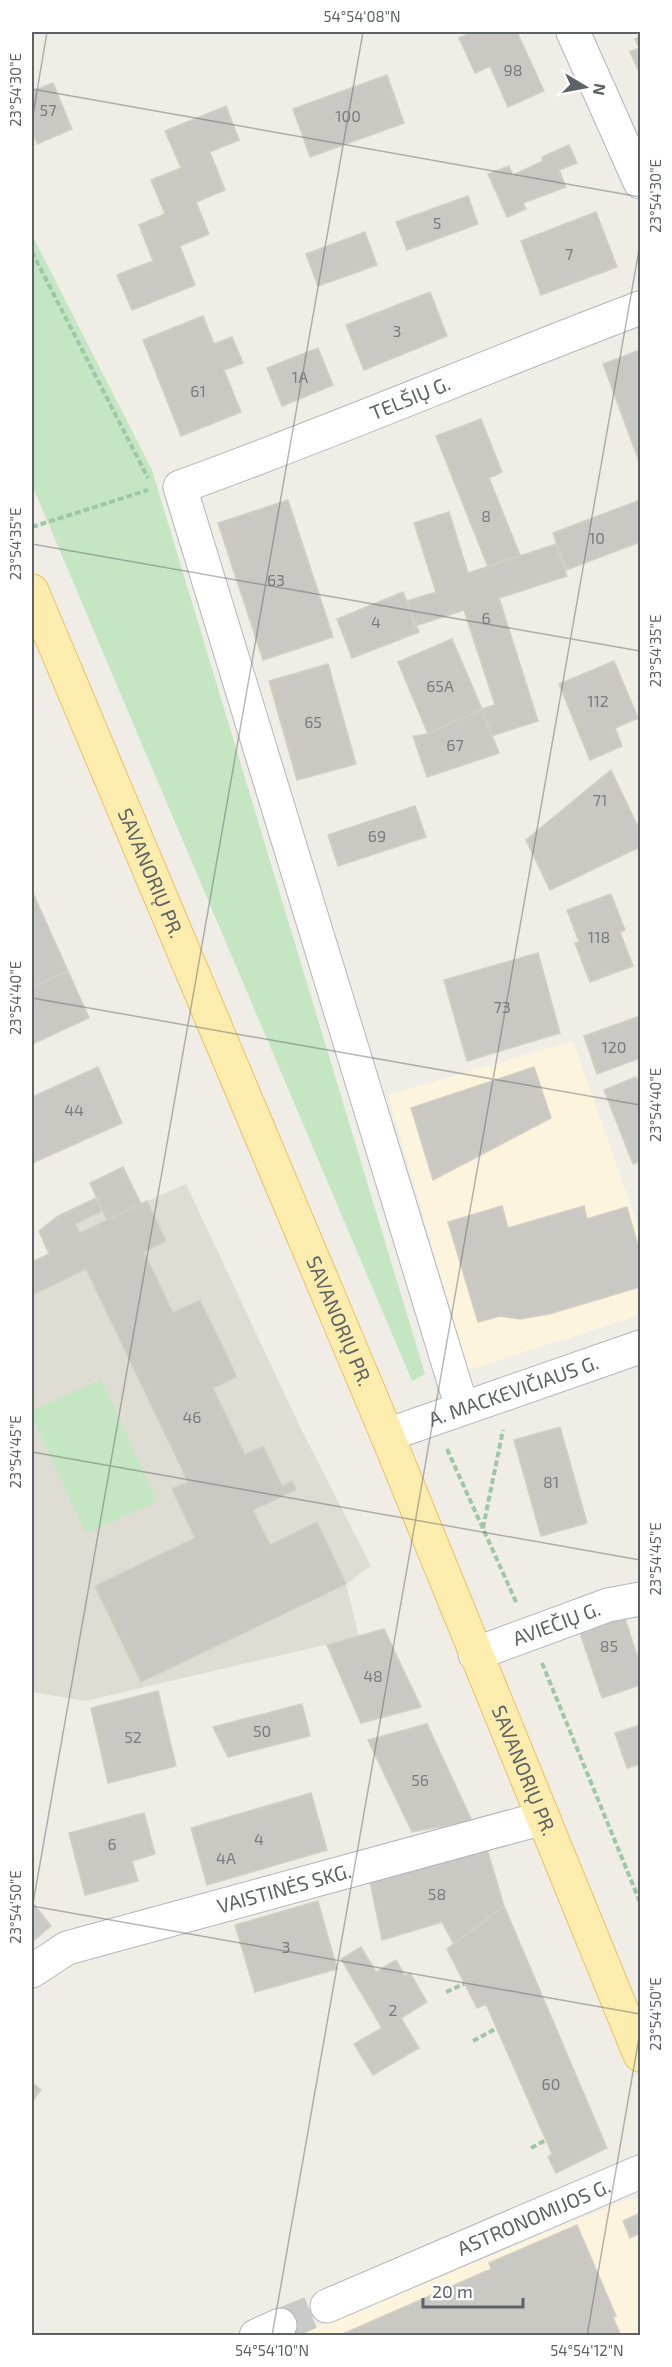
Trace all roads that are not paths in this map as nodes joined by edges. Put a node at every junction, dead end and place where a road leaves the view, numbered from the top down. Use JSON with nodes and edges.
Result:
{"nodes":[{"id":1,"x":573,"y":32,"type":"edge"},
{"id":2,"x":640,"y":182,"type":"edge"},
{"id":3,"x":640,"y":308,"type":"edge"},
{"id":4,"x":32,"y":591,"type":"edge"},
{"id":5,"x":640,"y":1347,"type":"edge"},
{"id":6,"x":462,"y":1408,"type":"junction"},
{"id":7,"x":387,"y":1435,"type":"junction"},
{"id":8,"x":640,"y":1599,"type":"edge"},
{"id":9,"x":475,"y":1654,"type":"junction"},
{"id":10,"x":543,"y":1818,"type":"junction"},
{"id":11,"x":32,"y":1971,"type":"edge"},
{"id":12,"x":640,"y":2055,"type":"edge"},
{"id":13,"x":640,"y":2172,"type":"edge"},
{"id":14,"x":327,"y":2306,"type":"tunnel mouth"}],
"edges":[{"from":1,"to":2,"type":"street"},
{"from":3,"to":6,"type":"street","name":"TELŠIŲ G."},
{"from":4,"to":7,"type":"main road","name":"SAVANORIŲ PR."},
{"from":5,"to":6,"type":"street","name":"A. MACKEVIČIAUS G."},
{"from":6,"to":7,"type":"street","name":"A. MACKEVIČIAUS G."},
{"from":7,"to":9,"type":"main road","name":"SAVANORIŲ PR."},
{"from":8,"to":9,"type":"street","name":"AVIEČIŲ G."},
{"from":9,"to":10,"type":"main road","name":"SAVANORIŲ PR."},
{"from":10,"to":11,"type":"street","name":"VAISTINĖS SKG."},
{"from":10,"to":12,"type":"main road","name":"SAVANORIŲ PR."},
{"from":13,"to":14,"type":"street","name":"ASTRONOMIJOS G."}]}
